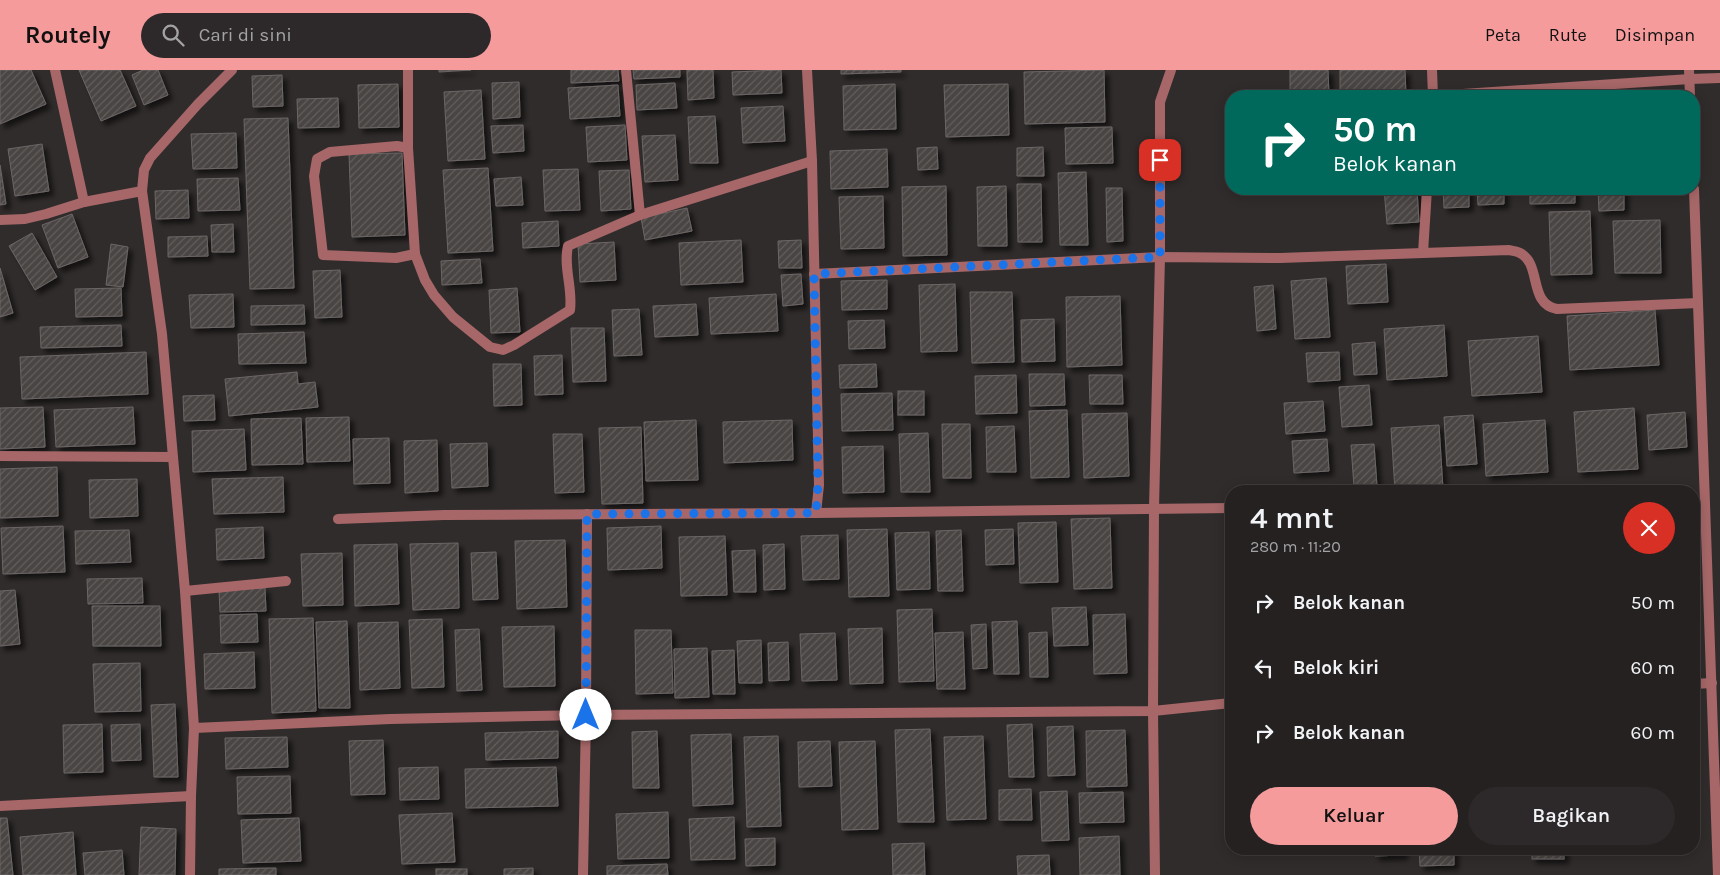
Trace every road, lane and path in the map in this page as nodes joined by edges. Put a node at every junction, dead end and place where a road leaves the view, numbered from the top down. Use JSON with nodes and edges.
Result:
{"nodes":[{"id":1,"x":55,"y":70,"type":"edge"},
{"id":2,"x":232,"y":70,"type":"edge"},
{"id":3,"x":408,"y":70,"type":"edge"},
{"id":4,"x":626,"y":70,"type":"edge"},
{"id":5,"x":807,"y":70,"type":"edge"},
{"id":6,"x":1171,"y":70,"type":"edge"},
{"id":7,"x":1432,"y":70,"type":"edge"},
{"id":8,"x":1689,"y":74,"type":"edge"},
{"id":9,"x":1720,"y":78,"type":"edge"},
{"id":10,"x":1433,"y":90,"type":"edge"},
{"id":11,"x":1503,"y":90,"type":"edge"},
{"id":12,"x":1690,"y":90,"type":"edge"},
{"id":13,"x":408,"y":148,"type":"junction"},
{"id":14,"x":812,"y":161,"type":"junction"},
{"id":15,"x":142,"y":192,"type":"junction"},
{"id":16,"x":1427,"y":195,"type":"edge"},
{"id":17,"x":1694,"y":195,"type":"edge"},
{"id":18,"x":84,"y":202,"type":"junction"},
{"id":19,"x":640,"y":215,"type":"junction"},
{"id":20,"x":0,"y":220,"type":"edge"},
{"id":21,"x":1423,"y":253,"type":"junction"},
{"id":22,"x":414,"y":254,"type":"junction"},
{"id":23,"x":1160,"y":257,"type":"junction"},
{"id":24,"x":814,"y":274,"type":"junction"},
{"id":25,"x":1698,"y":303,"type":"junction"},
{"id":26,"x":0,"y":456,"type":"edge"},
{"id":27,"x":172,"y":457,"type":"junction"},
{"id":28,"x":1700,"y":494,"type":"edge"},
{"id":29,"x":1705,"y":494,"type":"junction"},
{"id":30,"x":1154,"y":508,"type":"junction"},
{"id":31,"x":1225,"y":508,"type":"edge"},
{"id":32,"x":816,"y":513,"type":"junction"},
{"id":33,"x":587,"y":514,"type":"junction"},
{"id":34,"x":338,"y":519,"type":"dead end"},
{"id":35,"x":286,"y":581,"type":"dead end"},
{"id":36,"x":185,"y":591,"type":"junction"},
{"id":37,"x":1712,"y":683,"type":"junction"},
{"id":38,"x":1700,"y":684,"type":"edge"},
{"id":39,"x":1225,"y":704,"type":"edge"},
{"id":40,"x":1153,"y":711,"type":"junction"},
{"id":41,"x":586,"y":715,"type":"junction"},
{"id":42,"x":194,"y":728,"type":"junction"},
{"id":43,"x":191,"y":796,"type":"junction"},
{"id":44,"x":0,"y":806,"type":"edge"},
{"id":45,"x":190,"y":875,"type":"edge"},
{"id":46,"x":583,"y":875,"type":"edge"},
{"id":47,"x":1156,"y":875,"type":"edge"},
{"id":48,"x":1718,"y":875,"type":"edge"}],
"edges":[{"from":1,"to":18,"type":"street"},
{"from":2,"to":15,"type":"street"},
{"from":3,"to":13,"type":"street"},
{"from":4,"to":19,"type":"street"},
{"from":5,"to":14,"type":"street"},
{"from":6,"to":23,"type":"street"},
{"from":7,"to":10,"type":"street"},
{"from":8,"to":9,"type":"street"},
{"from":8,"to":11,"type":"street"},
{"from":8,"to":12,"type":"street"},
{"from":13,"to":22,"type":"street"},
{"from":13,"to":22,"type":"street"},
{"from":14,"to":19,"type":"street"},
{"from":14,"to":24,"type":"street"},
{"from":15,"to":18,"type":"street"},
{"from":15,"to":27,"type":"street"},
{"from":16,"to":21,"type":"street"},
{"from":17,"to":25,"type":"street"},
{"from":18,"to":20,"type":"street"},
{"from":19,"to":22,"type":"street"},
{"from":21,"to":23,"type":"street"},
{"from":21,"to":25,"type":"street"},
{"from":23,"to":24,"type":"street"},
{"from":23,"to":30,"type":"street"},
{"from":24,"to":32,"type":"street"},
{"from":25,"to":29,"type":"street"},
{"from":26,"to":27,"type":"street"},
{"from":27,"to":36,"type":"street"},
{"from":28,"to":29,"type":"street"},
{"from":29,"to":37,"type":"street"},
{"from":30,"to":31,"type":"street"},
{"from":30,"to":32,"type":"street"},
{"from":30,"to":40,"type":"street"},
{"from":32,"to":33,"type":"street"},
{"from":33,"to":34,"type":"street"},
{"from":33,"to":41,"type":"street"},
{"from":35,"to":36,"type":"street"},
{"from":36,"to":42,"type":"street"},
{"from":37,"to":38,"type":"street"},
{"from":37,"to":48,"type":"street"},
{"from":39,"to":40,"type":"street"},
{"from":40,"to":41,"type":"street"},
{"from":40,"to":47,"type":"street"},
{"from":41,"to":42,"type":"street"},
{"from":41,"to":46,"type":"street"},
{"from":42,"to":43,"type":"street"},
{"from":43,"to":44,"type":"street"},
{"from":43,"to":45,"type":"street"}]}
